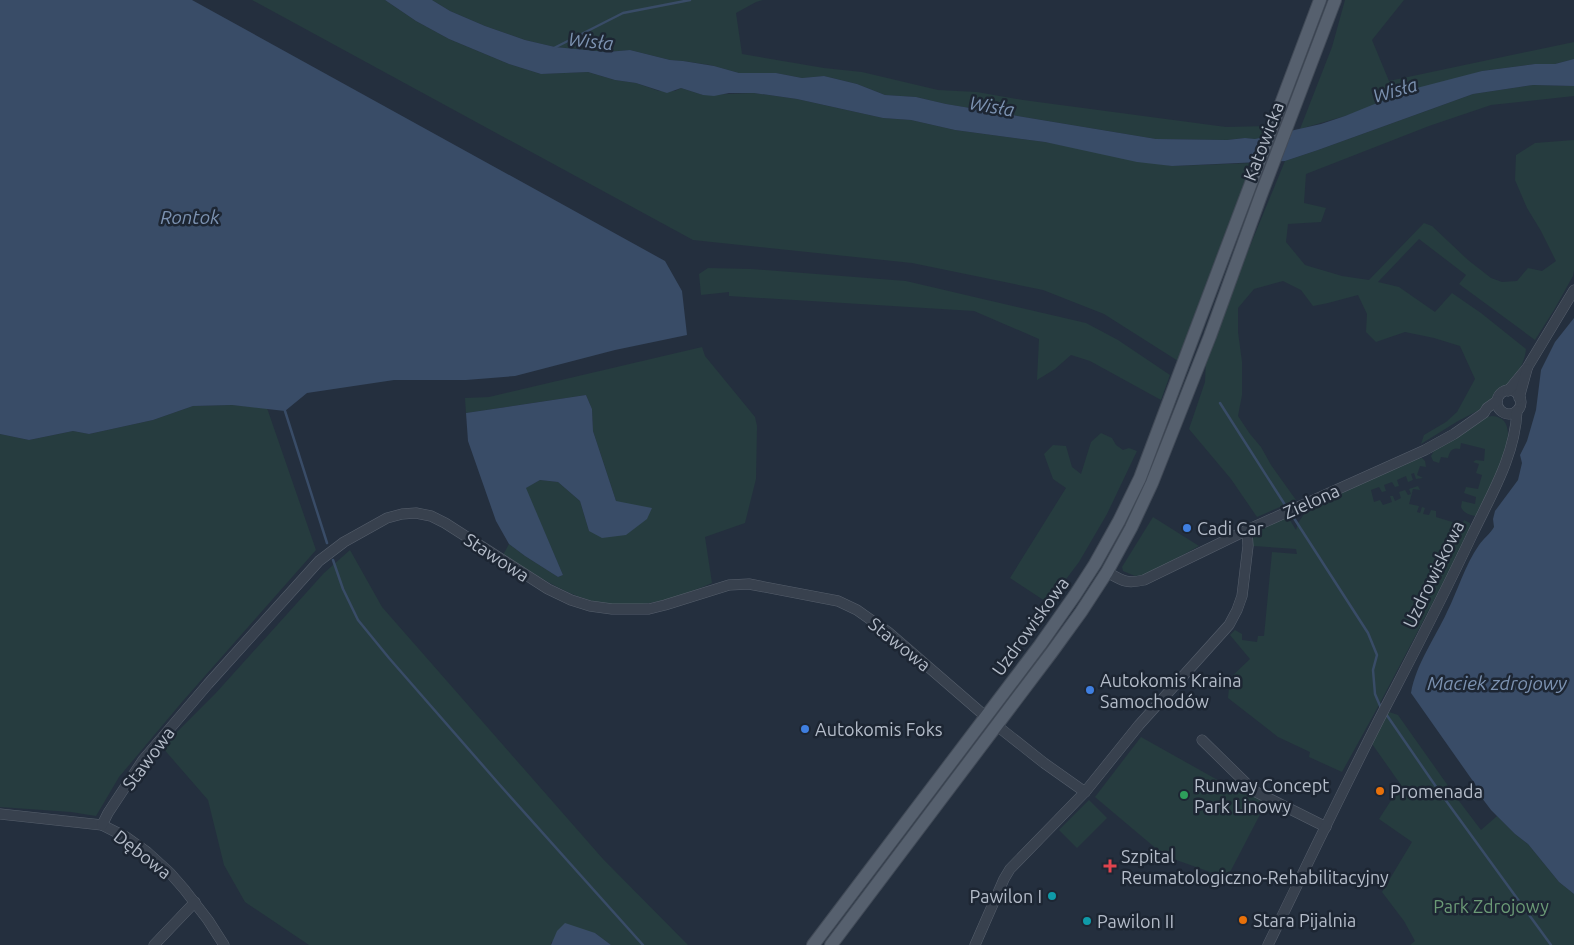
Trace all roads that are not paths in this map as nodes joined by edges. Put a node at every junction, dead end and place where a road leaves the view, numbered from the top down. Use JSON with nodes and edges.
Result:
{"nodes":[{"id":1,"x":1320,"y":0,"type":"edge"},
{"id":2,"x":1335,"y":0,"type":"edge"},
{"id":3,"x":1255,"y":192,"type":"junction"},
{"id":4,"x":1212,"y":290,"type":"joint"},
{"id":5,"x":1574,"y":290,"type":"edge"},
{"id":6,"x":1225,"y":295,"type":"joint"},
{"id":7,"x":1527,"y":368,"type":"junction"},
{"id":8,"x":1508,"y":391,"type":"junction"},
{"id":9,"x":1519,"y":398,"type":"junction"},
{"id":10,"x":1497,"y":401,"type":"junction"},
{"id":11,"x":1508,"y":412,"type":"junction"},
{"id":12,"x":1484,"y":413,"type":"junction"},
{"id":13,"x":1247,"y":530,"type":"junction"},
{"id":14,"x":1107,"y":572,"type":"junction"},
{"id":15,"x":986,"y":716,"type":"junction"},
{"id":16,"x":996,"y":725,"type":"junction"},
{"id":17,"x":986,"y":740,"type":"junction"},
{"id":18,"x":1202,"y":740,"type":"dead end"},
{"id":19,"x":1085,"y":792,"type":"junction"},
{"id":20,"x":0,"y":814,"type":"edge"},
{"id":21,"x":102,"y":825,"type":"junction"},
{"id":22,"x":1326,"y":827,"type":"junction"},
{"id":23,"x":195,"y":902,"type":"junction"},
{"id":24,"x":154,"y":945,"type":"edge"},
{"id":25,"x":224,"y":945,"type":"edge"},
{"id":26,"x":813,"y":945,"type":"edge"},
{"id":27,"x":831,"y":945,"type":"edge"},
{"id":28,"x":975,"y":945,"type":"edge"},
{"id":29,"x":1268,"y":945,"type":"edge"}],
"edges":[{"from":1,"to":3,"type":"main road","name":"Katowicka"},
{"from":2,"to":3,"type":"main road","name":"Katowicka"},
{"from":3,"to":4,"type":"main road","name":"Katowicka"},
{"from":3,"to":6,"type":"main road","name":"Katowicka"},
{"from":4,"to":15,"type":"main road","name":"Uzdrowiskowa"},
{"from":5,"to":7,"type":"street"},
{"from":6,"to":14,"type":"main road","name":"Uzdrowiskowa"},
{"from":7,"to":8,"type":"street"},
{"from":7,"to":9,"type":"street"},
{"from":8,"to":9,"type":"street"},
{"from":8,"to":10,"type":"street"},
{"from":9,"to":11,"type":"street"},
{"from":10,"to":11,"type":"street"},
{"from":10,"to":12,"type":"street","name":"Zielona"},
{"from":11,"to":12,"type":"street","name":"Zielona"},
{"from":11,"to":22,"type":"street","name":"Uzdrowiskowa"},
{"from":12,"to":13,"type":"street","name":"Zielona"},
{"from":13,"to":14,"type":"street","name":"Zielona"},
{"from":13,"to":19,"type":"street"},
{"from":14,"to":16,"type":"main road","name":"Uzdrowiskowa"},
{"from":15,"to":17,"type":"main road"},
{"from":15,"to":21,"type":"street","name":"Stawowa"},
{"from":15,"to":26,"type":"main road","name":"Uzdrowiskowa"},
{"from":16,"to":17,"type":"main road","name":"Uzdrowiskowa"},
{"from":16,"to":19,"type":"street"},
{"from":17,"to":27,"type":"main road","name":"Uzdrowiskowa"},
{"from":18,"to":22,"type":"street"},
{"from":19,"to":28,"type":"street"},
{"from":20,"to":21,"type":"street","name":"Dębowa"},
{"from":21,"to":23,"type":"street","name":"Dębowa"},
{"from":22,"to":29,"type":"street","name":"Uzdrowiskowa"},
{"from":23,"to":24,"type":"street"},
{"from":23,"to":25,"type":"street","name":"Dębowa"}]}
